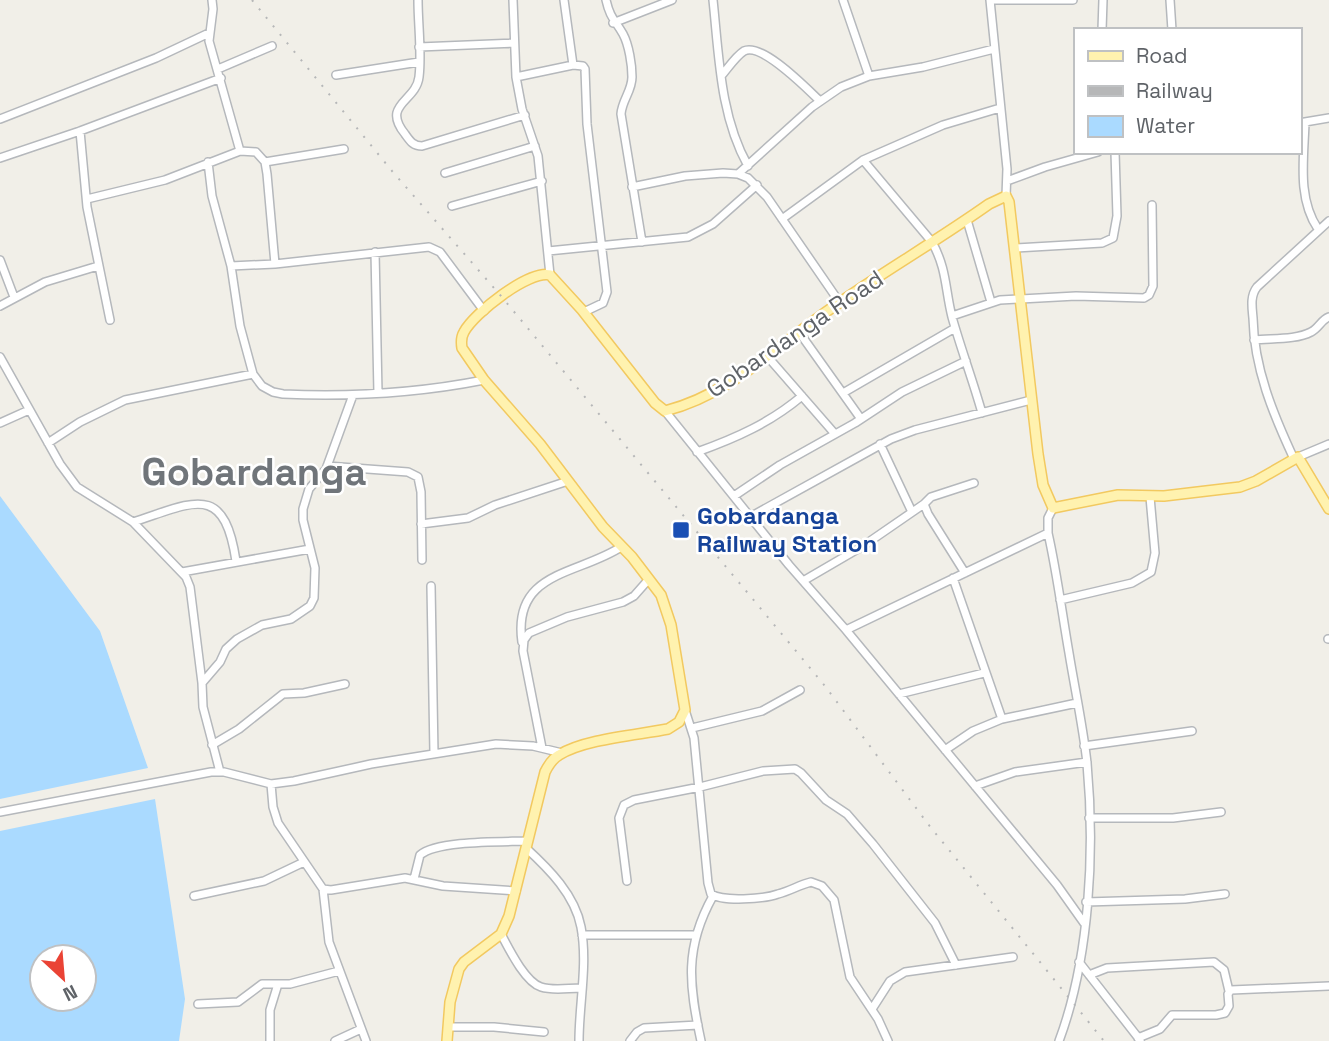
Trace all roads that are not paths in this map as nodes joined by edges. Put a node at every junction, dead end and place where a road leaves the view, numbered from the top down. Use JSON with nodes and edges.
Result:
{"nodes":[{"id":1,"x":212,"y":0,"type":"edge"},
{"id":2,"x":418,"y":0,"type":"edge"},
{"id":3,"x":513,"y":0,"type":"edge"},
{"id":4,"x":564,"y":0,"type":"edge"},
{"id":5,"x":606,"y":0,"type":"edge"},
{"id":6,"x":672,"y":0,"type":"edge"},
{"id":7,"x":713,"y":0,"type":"edge"},
{"id":8,"x":843,"y":0,"type":"edge"},
{"id":9,"x":990,"y":0,"type":"edge"},
{"id":10,"x":1055,"y":0,"type":"edge"},
{"id":11,"x":1073,"y":0,"type":"edge"},
{"id":12,"x":1103,"y":0,"type":"edge"},
{"id":13,"x":1170,"y":0,"type":"edge"},
{"id":14,"x":613,"y":23,"type":"junction"},
{"id":15,"x":1102,"y":28,"type":"edge"},
{"id":16,"x":1172,"y":28,"type":"edge"},
{"id":17,"x":209,"y":33,"type":"junction"},
{"id":18,"x":514,"y":43,"type":"junction"},
{"id":19,"x":272,"y":46,"type":"dead end"},
{"id":20,"x":419,"y":47,"type":"junction"},
{"id":21,"x":995,"y":49,"type":"junction"},
{"id":22,"x":419,"y":62,"type":"junction"},
{"id":23,"x":573,"y":65,"type":"junction"},
{"id":24,"x":218,"y":69,"type":"junction"},
{"id":25,"x":336,"y":75,"type":"dead end"},
{"id":26,"x":722,"y":75,"type":"junction"},
{"id":27,"x":869,"y":76,"type":"junction"},
{"id":28,"x":516,"y":77,"type":"junction"},
{"id":29,"x":221,"y":78,"type":"junction"},
{"id":30,"x":820,"y":101,"type":"junction"},
{"id":31,"x":1000,"y":108,"type":"junction"},
{"id":32,"x":524,"y":115,"type":"junction"},
{"id":33,"x":1329,"y":118,"type":"edge"},
{"id":34,"x":0,"y":119,"type":"edge"},
{"id":35,"x":1302,"y":122,"type":"edge"},
{"id":36,"x":80,"y":131,"type":"junction"},
{"id":37,"x":535,"y":146,"type":"junction"},
{"id":38,"x":344,"y":149,"type":"dead end"},
{"id":39,"x":240,"y":151,"type":"junction"},
{"id":40,"x":1091,"y":154,"type":"edge"},
{"id":41,"x":1115,"y":154,"type":"edge"},
{"id":42,"x":0,"y":158,"type":"edge"},
{"id":43,"x":863,"y":160,"type":"junction"},
{"id":44,"x":208,"y":162,"type":"junction"},
{"id":45,"x":265,"y":162,"type":"junction"},
{"id":46,"x":748,"y":166,"type":"junction"},
{"id":47,"x":445,"y":173,"type":"dead end"},
{"id":48,"x":738,"y":174,"type":"junction"},
{"id":49,"x":542,"y":181,"type":"junction"},
{"id":50,"x":1007,"y":181,"type":"junction"},
{"id":51,"x":757,"y":185,"type":"junction"},
{"id":52,"x":632,"y":187,"type":"junction"},
{"id":53,"x":1006,"y":196,"type":"junction"},
{"id":54,"x":86,"y":199,"type":"junction"},
{"id":55,"x":1152,"y":205,"type":"dead end"},
{"id":56,"x":452,"y":206,"type":"dead end"},
{"id":57,"x":782,"y":219,"type":"junction"},
{"id":58,"x":967,"y":219,"type":"junction"},
{"id":59,"x":1329,"y":221,"type":"edge"},
{"id":60,"x":1318,"y":229,"type":"junction"},
{"id":61,"x":642,"y":242,"type":"junction"},
{"id":62,"x":932,"y":242,"type":"junction"},
{"id":63,"x":600,"y":247,"type":"junction"},
{"id":64,"x":1014,"y":248,"type":"junction"},
{"id":65,"x":548,"y":251,"type":"junction"},
{"id":66,"x":374,"y":252,"type":"junction"},
{"id":67,"x":0,"y":260,"type":"edge"},
{"id":68,"x":275,"y":264,"type":"junction"},
{"id":69,"x":98,"y":266,"type":"junction"},
{"id":70,"x":232,"y":266,"type":"junction"},
{"id":71,"x":550,"y":275,"type":"junction"},
{"id":72,"x":14,"y":298,"type":"junction"},
{"id":73,"x":1021,"y":300,"type":"junction"},
{"id":74,"x":991,"y":302,"type":"junction"},
{"id":75,"x":839,"y":303,"type":"junction"},
{"id":76,"x":0,"y":306,"type":"edge"},
{"id":77,"x":484,"y":311,"type":"junction"},
{"id":78,"x":584,"y":312,"type":"junction"},
{"id":79,"x":952,"y":316,"type":"junction"},
{"id":80,"x":1329,"y":317,"type":"edge"},
{"id":81,"x":110,"y":320,"type":"dead end"},
{"id":82,"x":955,"y":328,"type":"junction"},
{"id":83,"x":799,"y":332,"type":"junction"},
{"id":84,"x":1254,"y":340,"type":"junction"},
{"id":85,"x":767,"y":356,"type":"junction"},
{"id":86,"x":0,"y":357,"type":"edge"},
{"id":87,"x":966,"y":361,"type":"junction"},
{"id":88,"x":253,"y":374,"type":"junction"},
{"id":89,"x":484,"y":380,"type":"junction"},
{"id":90,"x":378,"y":393,"type":"junction"},
{"id":91,"x":843,"y":393,"type":"junction"},
{"id":92,"x":353,"y":395,"type":"junction"},
{"id":93,"x":802,"y":396,"type":"junction"},
{"id":94,"x":1031,"y":400,"type":"junction"},
{"id":95,"x":29,"y":410,"type":"junction"},
{"id":96,"x":665,"y":411,"type":"junction"},
{"id":97,"x":982,"y":412,"type":"junction"},
{"id":98,"x":861,"y":419,"type":"junction"},
{"id":99,"x":0,"y":423,"type":"edge"},
{"id":100,"x":835,"y":434,"type":"junction"},
{"id":101,"x":48,"y":443,"type":"junction"},
{"id":102,"x":880,"y":444,"type":"junction"},
{"id":103,"x":1329,"y":444,"type":"edge"},
{"id":104,"x":697,"y":452,"type":"junction"},
{"id":105,"x":1296,"y":458,"type":"junction"},
{"id":106,"x":327,"y":466,"type":"junction"},
{"id":107,"x":568,"y":481,"type":"junction"},
{"id":108,"x":974,"y":483,"type":"dead end"},
{"id":109,"x":734,"y":496,"type":"junction"},
{"id":110,"x":1150,"y":497,"type":"junction"},
{"id":111,"x":924,"y":504,"type":"junction"},
{"id":112,"x":1053,"y":508,"type":"junction"},
{"id":113,"x":1329,"y":509,"type":"edge"},
{"id":114,"x":912,"y":512,"type":"junction"},
{"id":115,"x":750,"y":517,"type":"junction"},
{"id":116,"x":133,"y":522,"type":"junction"},
{"id":117,"x":422,"y":524,"type":"junction"},
{"id":118,"x":1048,"y":533,"type":"junction"},
{"id":119,"x":621,"y":547,"type":"junction"},
{"id":120,"x":310,"y":549,"type":"junction"},
{"id":121,"x":422,"y":560,"type":"dead end"},
{"id":122,"x":236,"y":561,"type":"junction"},
{"id":123,"x":182,"y":572,"type":"junction"},
{"id":124,"x":965,"y":573,"type":"junction"},
{"id":125,"x":953,"y":578,"type":"junction"},
{"id":126,"x":649,"y":579,"type":"junction"},
{"id":127,"x":803,"y":581,"type":"junction"},
{"id":128,"x":431,"y":586,"type":"dead end"},
{"id":129,"x":1060,"y":600,"type":"junction"},
{"id":130,"x":846,"y":630,"type":"junction"},
{"id":131,"x":522,"y":644,"type":"junction"},
{"id":132,"x":984,"y":673,"type":"junction"},
{"id":133,"x":202,"y":683,"type":"junction"},
{"id":134,"x":345,"y":684,"type":"dead end"},
{"id":135,"x":800,"y":690,"type":"dead end"},
{"id":136,"x":899,"y":694,"type":"junction"},
{"id":137,"x":1077,"y":703,"type":"junction"},
{"id":138,"x":685,"y":710,"type":"junction"},
{"id":139,"x":1002,"y":719,"type":"junction"},
{"id":140,"x":692,"y":728,"type":"junction"},
{"id":141,"x":1192,"y":731,"type":"dead end"},
{"id":142,"x":212,"y":745,"type":"junction"},
{"id":143,"x":1084,"y":746,"type":"junction"},
{"id":144,"x":542,"y":748,"type":"junction"},
{"id":145,"x":945,"y":750,"type":"junction"},
{"id":146,"x":562,"y":753,"type":"junction"},
{"id":147,"x":434,"y":754,"type":"junction"},
{"id":148,"x":1087,"y":762,"type":"junction"},
{"id":149,"x":220,"y":772,"type":"junction"},
{"id":150,"x":271,"y":784,"type":"junction"},
{"id":151,"x":975,"y":786,"type":"junction"},
{"id":152,"x":700,"y":787,"type":"junction"},
{"id":153,"x":0,"y":812,"type":"edge"},
{"id":154,"x":1221,"y":812,"type":"dead end"},
{"id":155,"x":1089,"y":818,"type":"junction"},
{"id":156,"x":527,"y":845,"type":"junction"},
{"id":157,"x":303,"y":862,"type":"junction"},
{"id":158,"x":414,"y":879,"type":"junction"},
{"id":159,"x":627,"y":881,"type":"dead end"},
{"id":160,"x":323,"y":889,"type":"junction"},
{"id":161,"x":516,"y":891,"type":"junction"},
{"id":162,"x":1225,"y":894,"type":"dead end"},
{"id":163,"x":194,"y":895,"type":"dead end"},
{"id":164,"x":713,"y":896,"type":"junction"},
{"id":165,"x":1086,"y":902,"type":"junction"},
{"id":166,"x":1084,"y":923,"type":"junction"},
{"id":167,"x":501,"y":934,"type":"junction"},
{"id":168,"x":582,"y":935,"type":"junction"},
{"id":169,"x":695,"y":935,"type":"junction"},
{"id":170,"x":1013,"y":957,"type":"dead end"},
{"id":171,"x":1079,"y":962,"type":"junction"},
{"id":172,"x":956,"y":965,"type":"junction"},
{"id":173,"x":339,"y":971,"type":"junction"},
{"id":174,"x":1089,"y":975,"type":"junction"},
{"id":175,"x":278,"y":984,"type":"junction"},
{"id":176,"x":1329,"y":986,"type":"edge"},
{"id":177,"x":581,"y":988,"type":"junction"},
{"id":178,"x":1229,"y":992,"type":"junction"},
{"id":179,"x":198,"y":1004,"type":"dead end"},
{"id":180,"x":872,"y":1009,"type":"junction"},
{"id":181,"x":698,"y":1025,"type":"junction"},
{"id":182,"x":448,"y":1027,"type":"junction"},
{"id":183,"x":361,"y":1029,"type":"junction"},
{"id":184,"x":544,"y":1032,"type":"dead end"},
{"id":185,"x":1139,"y":1040,"type":"edge"},
{"id":186,"x":270,"y":1041,"type":"edge"},
{"id":187,"x":335,"y":1041,"type":"edge"},
{"id":188,"x":366,"y":1041,"type":"edge"},
{"id":189,"x":447,"y":1041,"type":"edge"},
{"id":190,"x":579,"y":1041,"type":"edge"},
{"id":191,"x":630,"y":1041,"type":"edge"},
{"id":192,"x":701,"y":1041,"type":"edge"},
{"id":193,"x":888,"y":1041,"type":"edge"},
{"id":194,"x":1059,"y":1041,"type":"edge"}],
"edges":[{"from":1,"to":17,"type":"street"},
{"from":2,"to":20,"type":"street"},
{"from":3,"to":18,"type":"street"},
{"from":4,"to":23,"type":"street"},
{"from":5,"to":14,"type":"street"},
{"from":6,"to":14,"type":"street"},
{"from":7,"to":26,"type":"street"},
{"from":8,"to":27,"type":"street"},
{"from":9,"to":10,"type":"street"},
{"from":9,"to":21,"type":"street"},
{"from":10,"to":11,"type":"street"},
{"from":12,"to":15,"type":"street"},
{"from":13,"to":16,"type":"street"},
{"from":14,"to":52,"type":"street"},
{"from":17,"to":24,"type":"street"},
{"from":17,"to":34,"type":"street"},
{"from":18,"to":20,"type":"street"},
{"from":18,"to":28,"type":"street"},
{"from":19,"to":24,"type":"street"},
{"from":20,"to":22,"type":"street"},
{"from":21,"to":27,"type":"street"},
{"from":21,"to":31,"type":"street"},
{"from":22,"to":25,"type":"street"},
{"from":22,"to":32,"type":"street"},
{"from":23,"to":28,"type":"street"},
{"from":23,"to":63,"type":"street"},
{"from":24,"to":29,"type":"street"},
{"from":26,"to":30,"type":"street"},
{"from":26,"to":46,"type":"street"},
{"from":27,"to":30,"type":"street"},
{"from":28,"to":32,"type":"street"},
{"from":29,"to":36,"type":"street"},
{"from":29,"to":39,"type":"street"},
{"from":30,"to":46,"type":"street"},
{"from":31,"to":43,"type":"street"},
{"from":31,"to":50,"type":"street"},
{"from":32,"to":37,"type":"street"},
{"from":33,"to":35,"type":"street"},
{"from":35,"to":60,"type":"street"},
{"from":36,"to":42,"type":"street"},
{"from":36,"to":54,"type":"street"},
{"from":37,"to":47,"type":"street"},
{"from":37,"to":49,"type":"street"},
{"from":38,"to":45,"type":"street"},
{"from":39,"to":44,"type":"street"},
{"from":39,"to":45,"type":"street"},
{"from":40,"to":50,"type":"street"},
{"from":41,"to":64,"type":"street"},
{"from":43,"to":57,"type":"street"},
{"from":43,"to":62,"type":"street"},
{"from":44,"to":54,"type":"street"},
{"from":44,"to":70,"type":"street"},
{"from":45,"to":68,"type":"street"},
{"from":46,"to":48,"type":"street"},
{"from":48,"to":51,"type":"street"},
{"from":48,"to":52,"type":"street"},
{"from":49,"to":56,"type":"street"},
{"from":49,"to":65,"type":"street"},
{"from":50,"to":53,"type":"street"},
{"from":51,"to":57,"type":"street"},
{"from":51,"to":61,"type":"street"},
{"from":52,"to":61,"type":"street"},
{"from":53,"to":58,"type":"main road","name":"Gobardanga Road"},
{"from":53,"to":64,"type":"main road"},
{"from":54,"to":69,"type":"street"},
{"from":55,"to":73,"type":"street"},
{"from":57,"to":75,"type":"street"},
{"from":58,"to":62,"type":"main road","name":"Gobardanga Road"},
{"from":58,"to":74,"type":"street"},
{"from":59,"to":60,"type":"street"},
{"from":60,"to":84,"type":"street"},
{"from":61,"to":63,"type":"street"},
{"from":62,"to":75,"type":"main road","name":"Gobardanga Road"},
{"from":62,"to":79,"type":"street"},
{"from":63,"to":65,"type":"street"},
{"from":63,"to":78,"type":"street"},
{"from":64,"to":73,"type":"main road"},
{"from":65,"to":71,"type":"street"},
{"from":66,"to":68,"type":"street"},
{"from":66,"to":77,"type":"street"},
{"from":66,"to":90,"type":"street"},
{"from":67,"to":72,"type":"street"},
{"from":68,"to":70,"type":"street"},
{"from":69,"to":72,"type":"street"},
{"from":69,"to":81,"type":"street"},
{"from":70,"to":88,"type":"street"},
{"from":71,"to":77,"type":"main road"},
{"from":71,"to":78,"type":"main road"},
{"from":72,"to":76,"type":"street"},
{"from":73,"to":74,"type":"street"},
{"from":73,"to":94,"type":"main road"},
{"from":74,"to":79,"type":"street"},
{"from":75,"to":83,"type":"main road","name":"Gobardanga Road"},
{"from":77,"to":89,"type":"main road"},
{"from":78,"to":96,"type":"main road"},
{"from":79,"to":82,"type":"street"},
{"from":80,"to":84,"type":"street"},
{"from":82,"to":87,"type":"street"},
{"from":82,"to":91,"type":"street"},
{"from":83,"to":85,"type":"main road","name":"Gobardanga Road"},
{"from":83,"to":91,"type":"street"},
{"from":84,"to":105,"type":"street"},
{"from":85,"to":93,"type":"street"},
{"from":85,"to":96,"type":"main road","name":"Gobardanga Road"},
{"from":86,"to":95,"type":"street"},
{"from":87,"to":97,"type":"street"},
{"from":87,"to":98,"type":"street"},
{"from":88,"to":92,"type":"street"},
{"from":88,"to":101,"type":"street"},
{"from":89,"to":90,"type":"street"},
{"from":89,"to":107,"type":"main road"},
{"from":90,"to":92,"type":"street"},
{"from":91,"to":98,"type":"street"},
{"from":92,"to":106,"type":"street"},
{"from":93,"to":100,"type":"street"},
{"from":93,"to":104,"type":"street"},
{"from":94,"to":97,"type":"street"},
{"from":94,"to":112,"type":"main road"},
{"from":95,"to":99,"type":"street"},
{"from":95,"to":101,"type":"street"},
{"from":96,"to":104,"type":"street"},
{"from":97,"to":102,"type":"street"},
{"from":98,"to":100,"type":"street"},
{"from":100,"to":109,"type":"street"},
{"from":101,"to":116,"type":"street"},
{"from":102,"to":114,"type":"street"},
{"from":102,"to":115,"type":"street"},
{"from":103,"to":105,"type":"street"},
{"from":104,"to":109,"type":"street"},
{"from":105,"to":110,"type":"main road"},
{"from":105,"to":113,"type":"main road"},
{"from":106,"to":117,"type":"street"},
{"from":106,"to":120,"type":"street"},
{"from":107,"to":117,"type":"street"},
{"from":107,"to":119,"type":"main road"},
{"from":108,"to":111,"type":"street"},
{"from":109,"to":115,"type":"street"},
{"from":110,"to":112,"type":"main road"},
{"from":110,"to":129,"type":"street"},
{"from":111,"to":114,"type":"street"},
{"from":111,"to":124,"type":"street"},
{"from":112,"to":118,"type":"street"},
{"from":114,"to":127,"type":"street"},
{"from":115,"to":127,"type":"street"},
{"from":116,"to":122,"type":"street"},
{"from":116,"to":123,"type":"street"},
{"from":117,"to":121,"type":"street"},
{"from":118,"to":124,"type":"street"},
{"from":118,"to":129,"type":"street"},
{"from":119,"to":126,"type":"main road"},
{"from":119,"to":131,"type":"street"},
{"from":120,"to":122,"type":"street"},
{"from":120,"to":133,"type":"street"},
{"from":122,"to":123,"type":"street"},
{"from":123,"to":133,"type":"street"},
{"from":124,"to":125,"type":"street"},
{"from":125,"to":130,"type":"street"},
{"from":125,"to":132,"type":"street"},
{"from":126,"to":131,"type":"street"},
{"from":126,"to":138,"type":"main road"},
{"from":127,"to":130,"type":"street"},
{"from":128,"to":147,"type":"street"},
{"from":129,"to":137,"type":"street"},
{"from":130,"to":136,"type":"street"},
{"from":131,"to":144,"type":"street"},
{"from":132,"to":136,"type":"street"},
{"from":132,"to":139,"type":"street"},
{"from":133,"to":142,"type":"street"},
{"from":134,"to":142,"type":"street"},
{"from":135,"to":140,"type":"street"},
{"from":136,"to":145,"type":"street"},
{"from":137,"to":139,"type":"street"},
{"from":137,"to":143,"type":"street"},
{"from":138,"to":140,"type":"street"},
{"from":138,"to":146,"type":"main road"},
{"from":139,"to":145,"type":"street"},
{"from":140,"to":152,"type":"street"},
{"from":141,"to":143,"type":"street"},
{"from":142,"to":149,"type":"street"},
{"from":143,"to":148,"type":"street"},
{"from":144,"to":146,"type":"street"},
{"from":144,"to":147,"type":"street"},
{"from":145,"to":151,"type":"street"},
{"from":146,"to":156,"type":"main road"},
{"from":147,"to":150,"type":"street"},
{"from":148,"to":151,"type":"street"},
{"from":148,"to":155,"type":"street"},
{"from":149,"to":150,"type":"street"},
{"from":149,"to":153,"type":"street"},
{"from":150,"to":157,"type":"street"},
{"from":151,"to":166,"type":"street"},
{"from":152,"to":159,"type":"street"},
{"from":152,"to":164,"type":"street"},
{"from":152,"to":172,"type":"street"},
{"from":154,"to":155,"type":"street"},
{"from":155,"to":165,"type":"street"},
{"from":156,"to":158,"type":"street"},
{"from":156,"to":161,"type":"main road"},
{"from":156,"to":168,"type":"street"},
{"from":157,"to":160,"type":"street"},
{"from":157,"to":163,"type":"street"},
{"from":158,"to":160,"type":"street"},
{"from":158,"to":161,"type":"street"},
{"from":160,"to":173,"type":"street"},
{"from":161,"to":167,"type":"main road"},
{"from":162,"to":165,"type":"street"},
{"from":164,"to":169,"type":"street"},
{"from":164,"to":180,"type":"street"},
{"from":165,"to":166,"type":"street"},
{"from":166,"to":171,"type":"street"},
{"from":167,"to":177,"type":"street"},
{"from":167,"to":182,"type":"main road"},
{"from":168,"to":169,"type":"street"},
{"from":168,"to":177,"type":"street"},
{"from":169,"to":181,"type":"street"},
{"from":170,"to":172,"type":"street"},
{"from":171,"to":174,"type":"street"},
{"from":171,"to":194,"type":"street"},
{"from":172,"to":180,"type":"street"},
{"from":173,"to":175,"type":"street"},
{"from":173,"to":183,"type":"street"},
{"from":174,"to":178,"type":"street"},
{"from":174,"to":185,"type":"street"},
{"from":175,"to":179,"type":"street"},
{"from":175,"to":186,"type":"street"},
{"from":176,"to":178,"type":"street"},
{"from":177,"to":190,"type":"street"},
{"from":178,"to":185,"type":"street"},
{"from":180,"to":193,"type":"street"},
{"from":181,"to":191,"type":"street"},
{"from":181,"to":192,"type":"street"},
{"from":182,"to":184,"type":"street"},
{"from":182,"to":189,"type":"main road"},
{"from":183,"to":187,"type":"street"},
{"from":183,"to":188,"type":"street"}]}
